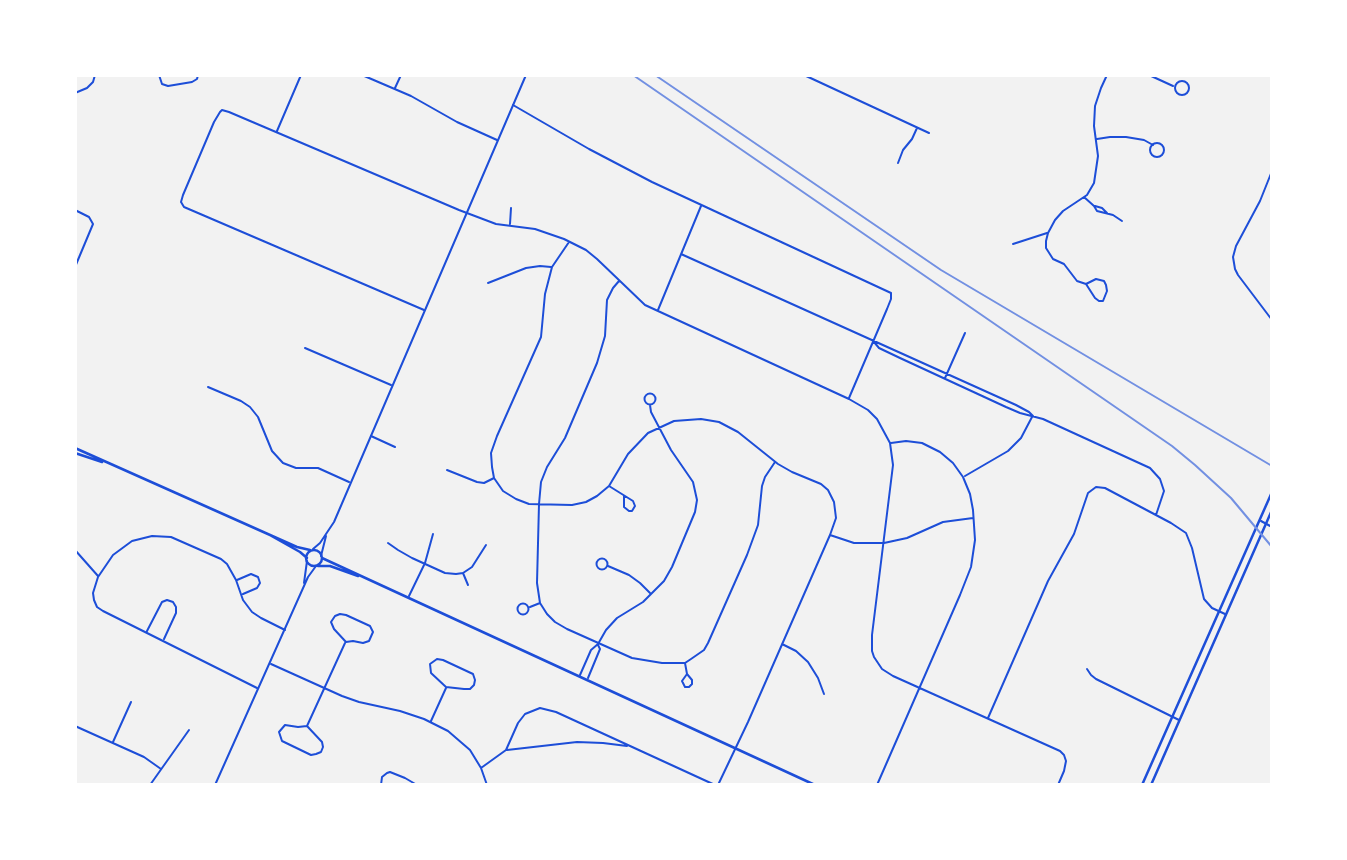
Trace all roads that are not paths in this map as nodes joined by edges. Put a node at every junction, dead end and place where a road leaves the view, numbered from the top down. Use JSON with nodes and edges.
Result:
{"nodes":[{"id":1,"x":95,"y":75,"type":"edge"},
{"id":2,"x":159,"y":75,"type":"edge"},
{"id":3,"x":198,"y":75,"type":"edge"},
{"id":4,"x":301,"y":75,"type":"edge"},
{"id":5,"x":362,"y":75,"type":"edge"},
{"id":6,"x":401,"y":75,"type":"edge"},
{"id":7,"x":526,"y":75,"type":"edge"},
{"id":8,"x":804,"y":75,"type":"edge"},
{"id":9,"x":1149,"y":75,"type":"edge"},
{"id":10,"x":1106,"y":76,"type":"edge"},
{"id":11,"x":1175,"y":86,"type":"junction"},
{"id":12,"x":395,"y":89,"type":"junction"},
{"id":13,"x":75,"y":93,"type":"edge"},
{"id":14,"x":513,"y":105,"type":"junction"},
{"id":15,"x":917,"y":127,"type":"junction"},
{"id":16,"x":276,"y":132,"type":"junction"},
{"id":17,"x":929,"y":133,"type":"dead end"},
{"id":18,"x":498,"y":140,"type":"junction"},
{"id":19,"x":1096,"y":140,"type":"junction"},
{"id":20,"x":1153,"y":145,"type":"junction"},
{"id":21,"x":898,"y":163,"type":"dead end"},
{"id":22,"x":1272,"y":171,"type":"edge"},
{"id":23,"x":1084,"y":197,"type":"junction"},
{"id":24,"x":701,"y":206,"type":"junction"},
{"id":25,"x":511,"y":208,"type":"dead end"},
{"id":26,"x":75,"y":210,"type":"edge"},
{"id":27,"x":467,"y":213,"type":"junction"},
{"id":28,"x":1122,"y":221,"type":"dead end"},
{"id":29,"x":510,"y":225,"type":"junction"},
{"id":30,"x":1048,"y":233,"type":"junction"},
{"id":31,"x":569,"y":242,"type":"junction"},
{"id":32,"x":1013,"y":244,"type":"dead end"},
{"id":33,"x":681,"y":254,"type":"junction"},
{"id":34,"x":75,"y":267,"type":"edge"},
{"id":35,"x":552,"y":267,"type":"junction"},
{"id":36,"x":619,"y":280,"type":"junction"},
{"id":37,"x":488,"y":284,"type":"dead end"},
{"id":38,"x":1086,"y":284,"type":"junction"},
{"id":39,"x":425,"y":310,"type":"junction"},
{"id":40,"x":657,"y":311,"type":"junction"},
{"id":41,"x":1272,"y":320,"type":"edge"},
{"id":42,"x":965,"y":333,"type":"dead end"},
{"id":43,"x":874,"y":342,"type":"junction"},
{"id":44,"x":305,"y":348,"type":"dead end"},
{"id":45,"x":947,"y":373,"type":"junction"},
{"id":46,"x":945,"y":379,"type":"junction"},
{"id":47,"x":392,"y":386,"type":"junction"},
{"id":48,"x":208,"y":387,"type":"dead end"},
{"id":49,"x":849,"y":399,"type":"junction"},
{"id":50,"x":650,"y":404,"type":"dead end"},
{"id":51,"x":1033,"y":416,"type":"junction"},
{"id":52,"x":658,"y":427,"type":"junction"},
{"id":53,"x":370,"y":436,"type":"junction"},
{"id":54,"x":890,"y":443,"type":"junction"},
{"id":55,"x":395,"y":447,"type":"dead end"},
{"id":56,"x":75,"y":451,"type":"edge"},
{"id":57,"x":775,"y":462,"type":"junction"},
{"id":58,"x":447,"y":470,"type":"dead end"},
{"id":59,"x":963,"y":477,"type":"junction"},
{"id":60,"x":494,"y":478,"type":"junction"},
{"id":61,"x":350,"y":483,"type":"junction"},
{"id":62,"x":609,"y":486,"type":"junction"},
{"id":63,"x":1272,"y":492,"type":"edge"},
{"id":64,"x":624,"y":496,"type":"dead end"},
{"id":65,"x":539,"y":504,"type":"junction"},
{"id":66,"x":1272,"y":510,"type":"edge"},
{"id":67,"x":1156,"y":515,"type":"junction"},
{"id":68,"x":974,"y":518,"type":"junction"},
{"id":69,"x":1259,"y":520,"type":"junction"},
{"id":70,"x":1266,"y":523,"type":"junction"},
{"id":71,"x":1272,"y":527,"type":"edge"},
{"id":72,"x":262,"y":531,"type":"junction"},
{"id":73,"x":327,"y":533,"type":"junction"},
{"id":74,"x":433,"y":534,"type":"dead end"},
{"id":75,"x":830,"y":535,"type":"junction"},
{"id":76,"x":388,"y":542,"type":"dead end"},
{"id":77,"x":884,"y":544,"type":"junction"},
{"id":78,"x":486,"y":545,"type":"dead end"},
{"id":79,"x":75,"y":550,"type":"edge"},
{"id":80,"x":312,"y":550,"type":"junction"},
{"id":81,"x":322,"y":557,"type":"junction"},
{"id":82,"x":307,"y":560,"type":"junction"},
{"id":83,"x":425,"y":563,"type":"junction"},
{"id":84,"x":317,"y":566,"type":"junction"},
{"id":85,"x":608,"y":566,"type":"dead end"},
{"id":86,"x":463,"y":573,"type":"junction"},
{"id":87,"x":98,"y":577,"type":"junction"},
{"id":88,"x":368,"y":579,"type":"junction"},
{"id":89,"x":236,"y":580,"type":"junction"},
{"id":90,"x":468,"y":585,"type":"dead end"},
{"id":91,"x":304,"y":588,"type":"junction"},
{"id":92,"x":651,"y":594,"type":"junction"},
{"id":93,"x":242,"y":595,"type":"junction"},
{"id":94,"x":408,"y":597,"type":"junction"},
{"id":95,"x":540,"y":603,"type":"junction"},
{"id":96,"x":529,"y":607,"type":"dead end"},
{"id":97,"x":1219,"y":611,"type":"junction"},
{"id":98,"x":1226,"y":614,"type":"junction"},
{"id":99,"x":285,"y":629,"type":"junction"},
{"id":100,"x":146,"y":632,"type":"junction"},
{"id":101,"x":163,"y":640,"type":"junction"},
{"id":102,"x":346,"y":642,"type":"junction"},
{"id":103,"x":598,"y":644,"type":"junction"},
{"id":104,"x":782,"y":644,"type":"junction"},
{"id":105,"x":270,"y":663,"type":"junction"},
{"id":106,"x":685,"y":663,"type":"junction"},
{"id":107,"x":1087,"y":669,"type":"dead end"},
{"id":108,"x":687,"y":674,"type":"dead end"},
{"id":109,"x":580,"y":676,"type":"junction"},
{"id":110,"x":587,"y":679,"type":"junction"},
{"id":111,"x":446,"y":687,"type":"junction"},
{"id":112,"x":258,"y":688,"type":"junction"},
{"id":113,"x":324,"y":688,"type":"junction"},
{"id":114,"x":920,"y":688,"type":"junction"},
{"id":115,"x":824,"y":694,"type":"dead end"},
{"id":116,"x":131,"y":702,"type":"dead end"},
{"id":117,"x":988,"y":718,"type":"junction"},
{"id":118,"x":1173,"y":718,"type":"junction"},
{"id":119,"x":1180,"y":721,"type":"junction"},
{"id":120,"x":430,"y":722,"type":"junction"},
{"id":121,"x":75,"y":726,"type":"edge"},
{"id":122,"x":307,"y":726,"type":"junction"},
{"id":123,"x":190,"y":730,"type":"dead end"},
{"id":124,"x":113,"y":743,"type":"junction"},
{"id":125,"x":630,"y":747,"type":"junction"},
{"id":126,"x":735,"y":748,"type":"junction"},
{"id":127,"x":506,"y":750,"type":"junction"},
{"id":128,"x":481,"y":768,"type":"junction"},
{"id":129,"x":161,"y":769,"type":"junction"},
{"id":130,"x":150,"y":785,"type":"edge"},
{"id":131,"x":215,"y":785,"type":"edge"},
{"id":132,"x":381,"y":785,"type":"edge"},
{"id":133,"x":417,"y":785,"type":"edge"},
{"id":134,"x":487,"y":785,"type":"edge"},
{"id":135,"x":716,"y":785,"type":"edge"},
{"id":136,"x":815,"y":785,"type":"edge"},
{"id":137,"x":877,"y":785,"type":"edge"},
{"id":138,"x":1058,"y":785,"type":"edge"},
{"id":139,"x":1142,"y":785,"type":"edge"},
{"id":140,"x":1151,"y":785,"type":"edge"}],
"edges":[{"from":1,"to":13,"type":"street"},
{"from":2,"to":3,"type":"street"},
{"from":4,"to":16,"type":"street"},
{"from":5,"to":12,"type":"street"},
{"from":6,"to":12,"type":"street"},
{"from":7,"to":14,"type":"street"},
{"from":8,"to":15,"type":"street"},
{"from":9,"to":11,"type":"street"},
{"from":10,"to":19,"type":"street"},
{"from":11,"to":11,"type":"street"},
{"from":12,"to":18,"type":"street"},
{"from":14,"to":18,"type":"street"},
{"from":14,"to":24,"type":"street"},
{"from":15,"to":17,"type":"street"},
{"from":15,"to":21,"type":"street"},
{"from":16,"to":27,"type":"street"},
{"from":16,"to":39,"type":"street"},
{"from":18,"to":27,"type":"street"},
{"from":19,"to":20,"type":"street"},
{"from":19,"to":23,"type":"street"},
{"from":20,"to":20,"type":"street"},
{"from":22,"to":41,"type":"street"},
{"from":23,"to":28,"type":"street"},
{"from":23,"to":30,"type":"street"},
{"from":24,"to":33,"type":"street"},
{"from":24,"to":43,"type":"street"},
{"from":25,"to":29,"type":"street"},
{"from":26,"to":34,"type":"street"},
{"from":27,"to":29,"type":"street"},
{"from":27,"to":39,"type":"street"},
{"from":29,"to":31,"type":"street"},
{"from":30,"to":32,"type":"street"},
{"from":30,"to":38,"type":"street"},
{"from":31,"to":35,"type":"street"},
{"from":31,"to":36,"type":"street"},
{"from":33,"to":40,"type":"street"},
{"from":33,"to":43,"type":"street"},
{"from":35,"to":37,"type":"street"},
{"from":35,"to":60,"type":"street"},
{"from":36,"to":40,"type":"street"},
{"from":36,"to":65,"type":"street"},
{"from":38,"to":38,"type":"street"},
{"from":39,"to":47,"type":"street"},
{"from":40,"to":49,"type":"street"},
{"from":42,"to":45,"type":"street"},
{"from":43,"to":45,"type":"street"},
{"from":43,"to":46,"type":"street"},
{"from":43,"to":49,"type":"street"},
{"from":44,"to":47,"type":"street"},
{"from":45,"to":46,"type":"street"},
{"from":45,"to":51,"type":"street"},
{"from":46,"to":51,"type":"street"},
{"from":47,"to":53,"type":"street"},
{"from":48,"to":61,"type":"street"},
{"from":49,"to":54,"type":"street"},
{"from":50,"to":52,"type":"street"},
{"from":51,"to":59,"type":"street"},
{"from":51,"to":67,"type":"street"},
{"from":52,"to":57,"type":"street"},
{"from":52,"to":62,"type":"street"},
{"from":52,"to":92,"type":"street"},
{"from":53,"to":55,"type":"street"},
{"from":53,"to":61,"type":"street"},
{"from":54,"to":59,"type":"street"},
{"from":54,"to":77,"type":"street"},
{"from":56,"to":72,"type":"main road"},
{"from":57,"to":75,"type":"street"},
{"from":57,"to":106,"type":"street"},
{"from":58,"to":60,"type":"street"},
{"from":59,"to":68,"type":"street"},
{"from":60,"to":65,"type":"street"},
{"from":61,"to":73,"type":"street"},
{"from":62,"to":64,"type":"street"},
{"from":62,"to":65,"type":"street"},
{"from":63,"to":69,"type":"main road"},
{"from":65,"to":95,"type":"street"},
{"from":66,"to":70,"type":"main road"},
{"from":67,"to":97,"type":"street"},
{"from":67,"to":117,"type":"street"},
{"from":68,"to":77,"type":"street"},
{"from":68,"to":114,"type":"street"},
{"from":69,"to":70,"type":"street"},
{"from":69,"to":97,"type":"main road"},
{"from":70,"to":71,"type":"street"},
{"from":70,"to":98,"type":"main road"},
{"from":72,"to":80,"type":"main road"},
{"from":72,"to":82,"type":"main road"},
{"from":73,"to":80,"type":"street"},
{"from":73,"to":81,"type":"street"},
{"from":74,"to":83,"type":"street"},
{"from":75,"to":77,"type":"street"},
{"from":75,"to":104,"type":"street"},
{"from":76,"to":83,"type":"street"},
{"from":77,"to":114,"type":"street"},
{"from":78,"to":86,"type":"street"},
{"from":79,"to":87,"type":"street"},
{"from":80,"to":81,"type":"main road"},
{"from":80,"to":82,"type":"main road"},
{"from":81,"to":84,"type":"main road"},
{"from":81,"to":88,"type":"main road"},
{"from":82,"to":84,"type":"main road"},
{"from":82,"to":91,"type":"street"},
{"from":83,"to":86,"type":"street"},
{"from":83,"to":94,"type":"street"},
{"from":84,"to":88,"type":"main road"},
{"from":84,"to":91,"type":"street"},
{"from":85,"to":92,"type":"street"},
{"from":86,"to":90,"type":"street"},
{"from":87,"to":89,"type":"street"},
{"from":87,"to":100,"type":"street"},
{"from":88,"to":94,"type":"main road"},
{"from":89,"to":93,"type":"street"},
{"from":89,"to":93,"type":"street"},
{"from":91,"to":99,"type":"street"},
{"from":92,"to":103,"type":"street"},
{"from":93,"to":99,"type":"street"},
{"from":94,"to":109,"type":"main road"},
{"from":95,"to":96,"type":"street"},
{"from":95,"to":103,"type":"street"},
{"from":97,"to":98,"type":"street"},
{"from":97,"to":118,"type":"main road"},
{"from":98,"to":119,"type":"main road"},
{"from":99,"to":105,"type":"street"},
{"from":100,"to":101,"type":"street"},
{"from":100,"to":101,"type":"street"},
{"from":101,"to":112,"type":"street"},
{"from":102,"to":102,"type":"street"},
{"from":102,"to":113,"type":"street"},
{"from":103,"to":106,"type":"street"},
{"from":103,"to":109,"type":"street"},
{"from":103,"to":110,"type":"street"},
{"from":104,"to":115,"type":"street"},
{"from":104,"to":126,"type":"street"},
{"from":105,"to":112,"type":"street"},
{"from":105,"to":113,"type":"street"},
{"from":106,"to":108,"type":"street"},
{"from":107,"to":118,"type":"street"},
{"from":109,"to":110,"type":"main road"},
{"from":110,"to":126,"type":"main road"},
{"from":111,"to":111,"type":"street"},
{"from":111,"to":120,"type":"street"},
{"from":112,"to":131,"type":"street"},
{"from":113,"to":120,"type":"street"},
{"from":113,"to":122,"type":"street"},
{"from":114,"to":117,"type":"street"},
{"from":114,"to":137,"type":"street"},
{"from":116,"to":124,"type":"street"},
{"from":117,"to":138,"type":"street"},
{"from":118,"to":119,"type":"street"},
{"from":118,"to":139,"type":"main road"},
{"from":119,"to":140,"type":"main road"},
{"from":120,"to":128,"type":"street"},
{"from":121,"to":124,"type":"street"},
{"from":122,"to":122,"type":"street"},
{"from":123,"to":129,"type":"street"},
{"from":124,"to":129,"type":"street"},
{"from":125,"to":127,"type":"street"},
{"from":125,"to":127,"type":"street"},
{"from":125,"to":135,"type":"street"},
{"from":126,"to":135,"type":"street"},
{"from":126,"to":136,"type":"main road"},
{"from":127,"to":128,"type":"street"},
{"from":128,"to":134,"type":"street"},
{"from":129,"to":130,"type":"street"},
{"from":132,"to":133,"type":"street"}]}
